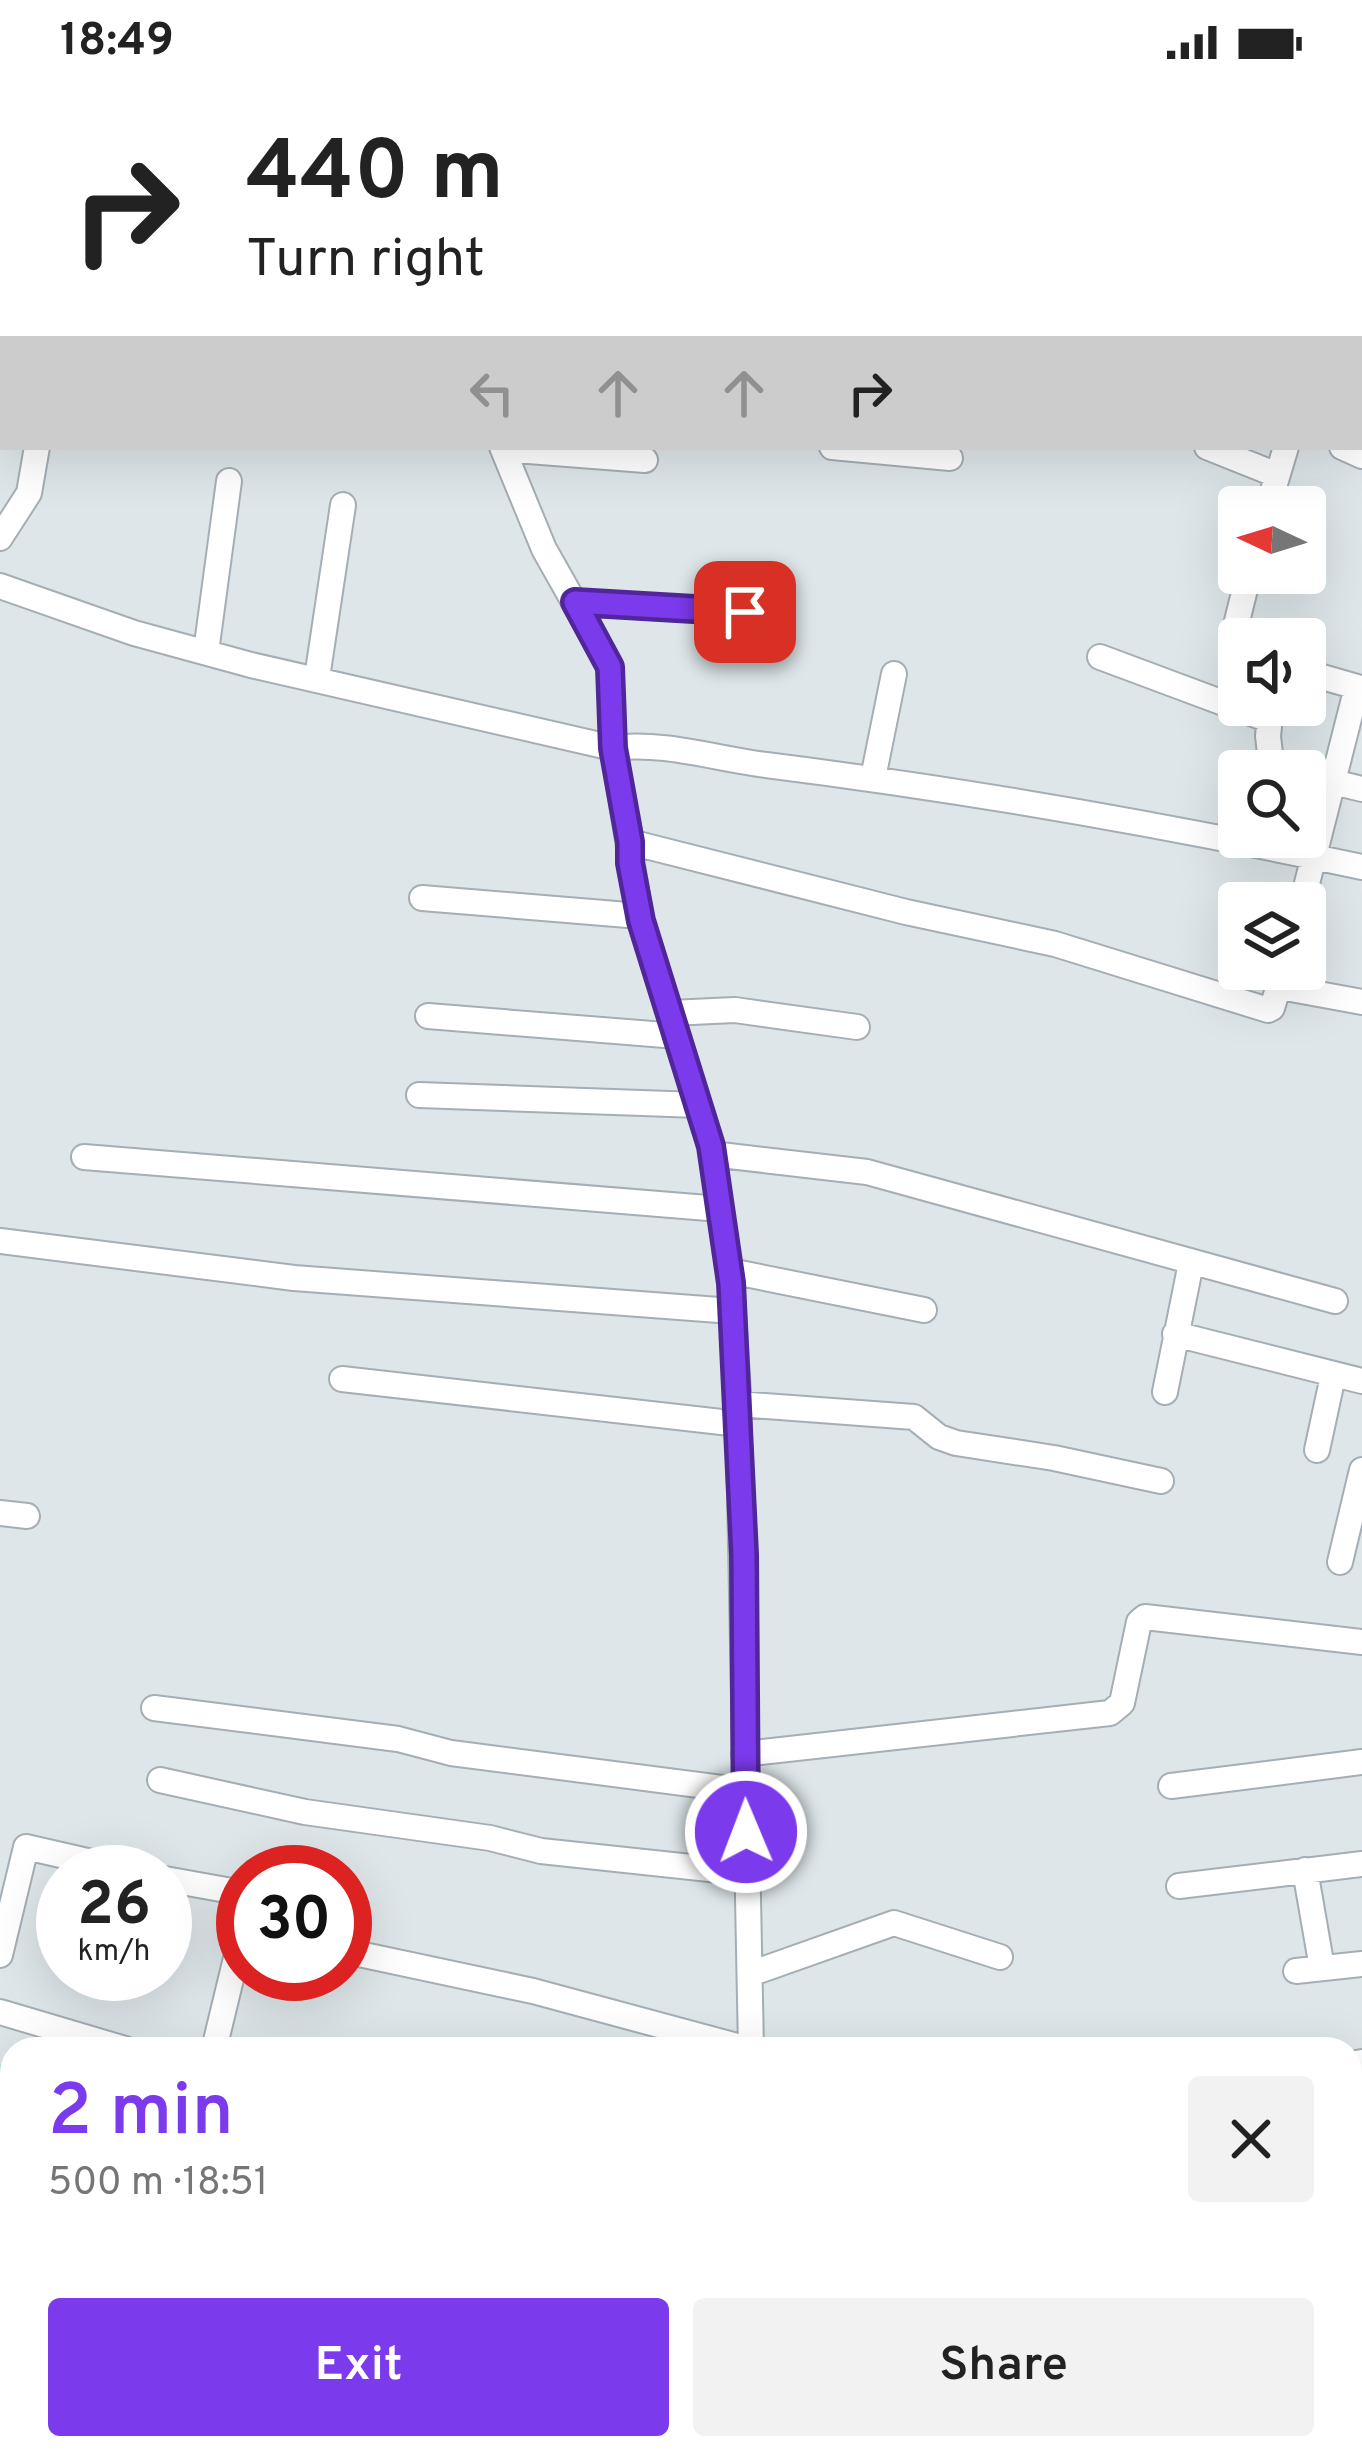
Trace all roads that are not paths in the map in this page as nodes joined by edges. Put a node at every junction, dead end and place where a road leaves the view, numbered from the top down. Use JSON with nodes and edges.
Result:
{"nodes":[{"id":1,"x":37,"y":450,"type":"edge"},
{"id":2,"x":503,"y":450,"type":"edge"},
{"id":3,"x":526,"y":450,"type":"edge"},
{"id":4,"x":864,"y":450,"type":"edge"},
{"id":5,"x":1214,"y":450,"type":"edge"},
{"id":6,"x":1285,"y":450,"type":"edge"},
{"id":7,"x":950,"y":458,"type":"dead end"},
{"id":8,"x":645,"y":460,"type":"dead end"},
{"id":9,"x":1277,"y":475,"type":"junction"},
{"id":10,"x":229,"y":481,"type":"dead end"},
{"id":11,"x":1274,"y":486,"type":"edge"},
{"id":12,"x":343,"y":505,"type":"dead end"},
{"id":13,"x":0,"y":538,"type":"edge"},
{"id":14,"x":0,"y":586,"type":"edge"},
{"id":15,"x":575,"y":602,"type":"junction"},
{"id":16,"x":745,"y":612,"type":"dead end"},
{"id":17,"x":206,"y":652,"type":"junction"},
{"id":18,"x":1100,"y":657,"type":"dead end"},
{"id":19,"x":894,"y":674,"type":"dead end"},
{"id":20,"x":316,"y":678,"type":"junction"},
{"id":21,"x":1326,"y":678,"type":"edge"},
{"id":22,"x":1360,"y":688,"type":"edge"},
{"id":23,"x":1218,"y":696,"type":"edge"},
{"id":24,"x":613,"y":748,"type":"junction"},
{"id":25,"x":873,"y":778,"type":"junction"},
{"id":26,"x":1333,"y":782,"type":"junction"},
{"id":27,"x":1362,"y":789,"type":"edge"},
{"id":28,"x":1326,"y":809,"type":"edge"},
{"id":29,"x":1218,"y":834,"type":"edge"},
{"id":30,"x":630,"y":842,"type":"junction"},
{"id":31,"x":1323,"y":858,"type":"edge"},
{"id":32,"x":1362,"y":867,"type":"edge"},
{"id":33,"x":422,"y":898,"type":"dead end"},
{"id":34,"x":640,"y":916,"type":"junction"},
{"id":35,"x":1278,"y":990,"type":"edge"},
{"id":36,"x":1322,"y":990,"type":"edge"},
{"id":37,"x":1362,"y":1002,"type":"edge"},
{"id":38,"x":428,"y":1016,"type":"dead end"},
{"id":39,"x":673,"y":1025,"type":"junction"},
{"id":40,"x":857,"y":1027,"type":"dead end"},
{"id":41,"x":418,"y":1095,"type":"dead end"},
{"id":42,"x":698,"y":1105,"type":"junction"},
{"id":43,"x":712,"y":1154,"type":"junction"},
{"id":44,"x":84,"y":1157,"type":"dead end"},
{"id":45,"x":721,"y":1209,"type":"junction"},
{"id":46,"x":1,"y":1249,"type":"edge"},
{"id":47,"x":1191,"y":1262,"type":"junction"},
{"id":48,"x":730,"y":1271,"type":"junction"},
{"id":49,"x":1335,"y":1300,"type":"dead end"},
{"id":50,"x":924,"y":1310,"type":"dead end"},
{"id":51,"x":732,"y":1311,"type":"junction"},
{"id":52,"x":1175,"y":1334,"type":"junction"},
{"id":53,"x":1333,"y":1376,"type":"junction"},
{"id":54,"x":342,"y":1379,"type":"dead end"},
{"id":55,"x":1362,"y":1382,"type":"edge"},
{"id":56,"x":1165,"y":1392,"type":"dead end"},
{"id":57,"x":738,"y":1414,"type":"junction"},
{"id":58,"x":1317,"y":1450,"type":"dead end"},
{"id":59,"x":1362,"y":1470,"type":"edge"},
{"id":60,"x":1161,"y":1481,"type":"dead end"},
{"id":61,"x":0,"y":1513,"type":"edge"},
{"id":62,"x":28,"y":1516,"type":"dead end"},
{"id":63,"x":1340,"y":1562,"type":"dead end"},
{"id":64,"x":1362,"y":1642,"type":"edge"},
{"id":65,"x":154,"y":1708,"type":"dead end"},
{"id":66,"x":744,"y":1754,"type":"junction"},
{"id":67,"x":1362,"y":1762,"type":"edge"},
{"id":68,"x":160,"y":1780,"type":"dead end"},
{"id":69,"x":1171,"y":1786,"type":"dead end"},
{"id":70,"x":745,"y":1792,"type":"junction"},
{"id":71,"x":36,"y":1849,"type":"edge"},
{"id":72,"x":1362,"y":1864,"type":"edge"},
{"id":73,"x":1305,"y":1870,"type":"junction"},
{"id":74,"x":747,"y":1873,"type":"junction"},
{"id":75,"x":1179,"y":1886,"type":"dead end"},
{"id":76,"x":0,"y":1955,"type":"edge"},
{"id":77,"x":372,"y":1957,"type":"edge"},
{"id":78,"x":1000,"y":1957,"type":"dead end"},
{"id":79,"x":1362,"y":1964,"type":"edge"},
{"id":80,"x":1322,"y":1968,"type":"junction"},
{"id":81,"x":1295,"y":1971,"type":"dead end"},
{"id":82,"x":750,"y":1974,"type":"junction"},
{"id":83,"x":226,"y":2001,"type":"edge"},
{"id":84,"x":0,"y":2012,"type":"edge"},
{"id":85,"x":84,"y":2037,"type":"edge"},
{"id":86,"x":217,"y":2037,"type":"edge"},
{"id":87,"x":705,"y":2037,"type":"edge"},
{"id":88,"x":750,"y":2037,"type":"edge"}],
"edges":[{"from":1,"to":13,"type":"street"},
{"from":2,"to":15,"type":"street"},
{"from":3,"to":8,"type":"street"},
{"from":4,"to":7,"type":"street"},
{"from":5,"to":9,"type":"street"},
{"from":6,"to":9,"type":"street"},
{"from":9,"to":11,"type":"street"},
{"from":10,"to":17,"type":"street"},
{"from":12,"to":20,"type":"street"},
{"from":14,"to":17,"type":"street"},
{"from":15,"to":16,"type":"street"},
{"from":15,"to":24,"type":"street"},
{"from":17,"to":20,"type":"street"},
{"from":18,"to":23,"type":"street"},
{"from":19,"to":25,"type":"street"},
{"from":20,"to":24,"type":"street"},
{"from":21,"to":22,"type":"street"},
{"from":22,"to":26,"type":"street"},
{"from":24,"to":25,"type":"street"},
{"from":24,"to":30,"type":"street"},
{"from":25,"to":29,"type":"street"},
{"from":26,"to":27,"type":"street"},
{"from":26,"to":28,"type":"street"},
{"from":30,"to":34,"type":"street"},
{"from":30,"to":35,"type":"street"},
{"from":31,"to":32,"type":"street"},
{"from":33,"to":34,"type":"street"},
{"from":34,"to":39,"type":"street"},
{"from":36,"to":37,"type":"street"},
{"from":38,"to":39,"type":"street"},
{"from":39,"to":40,"type":"street"},
{"from":39,"to":42,"type":"street"},
{"from":41,"to":42,"type":"street"},
{"from":42,"to":43,"type":"street"},
{"from":43,"to":45,"type":"street"},
{"from":43,"to":47,"type":"street"},
{"from":44,"to":45,"type":"street"},
{"from":45,"to":48,"type":"street"},
{"from":46,"to":51,"type":"street"},
{"from":47,"to":49,"type":"street"},
{"from":47,"to":52,"type":"street"},
{"from":48,"to":50,"type":"street"},
{"from":48,"to":51,"type":"street"},
{"from":51,"to":57,"type":"street"},
{"from":52,"to":53,"type":"street"},
{"from":52,"to":56,"type":"street"},
{"from":53,"to":55,"type":"street"},
{"from":53,"to":58,"type":"street"},
{"from":54,"to":57,"type":"street"},
{"from":57,"to":60,"type":"street"},
{"from":57,"to":66,"type":"street"},
{"from":59,"to":63,"type":"street"},
{"from":61,"to":62,"type":"street"},
{"from":64,"to":66,"type":"street"},
{"from":65,"to":70,"type":"street"},
{"from":66,"to":70,"type":"street"},
{"from":67,"to":69,"type":"street"},
{"from":68,"to":74,"type":"street"},
{"from":70,"to":74,"type":"street"},
{"from":71,"to":76,"type":"street"},
{"from":72,"to":73,"type":"street"},
{"from":73,"to":75,"type":"street"},
{"from":73,"to":80,"type":"street"},
{"from":74,"to":82,"type":"street"},
{"from":77,"to":87,"type":"street"},
{"from":78,"to":82,"type":"street"},
{"from":79,"to":80,"type":"street"},
{"from":80,"to":81,"type":"street"},
{"from":82,"to":88,"type":"street"},
{"from":83,"to":86,"type":"street"},
{"from":84,"to":85,"type":"street"}]}
